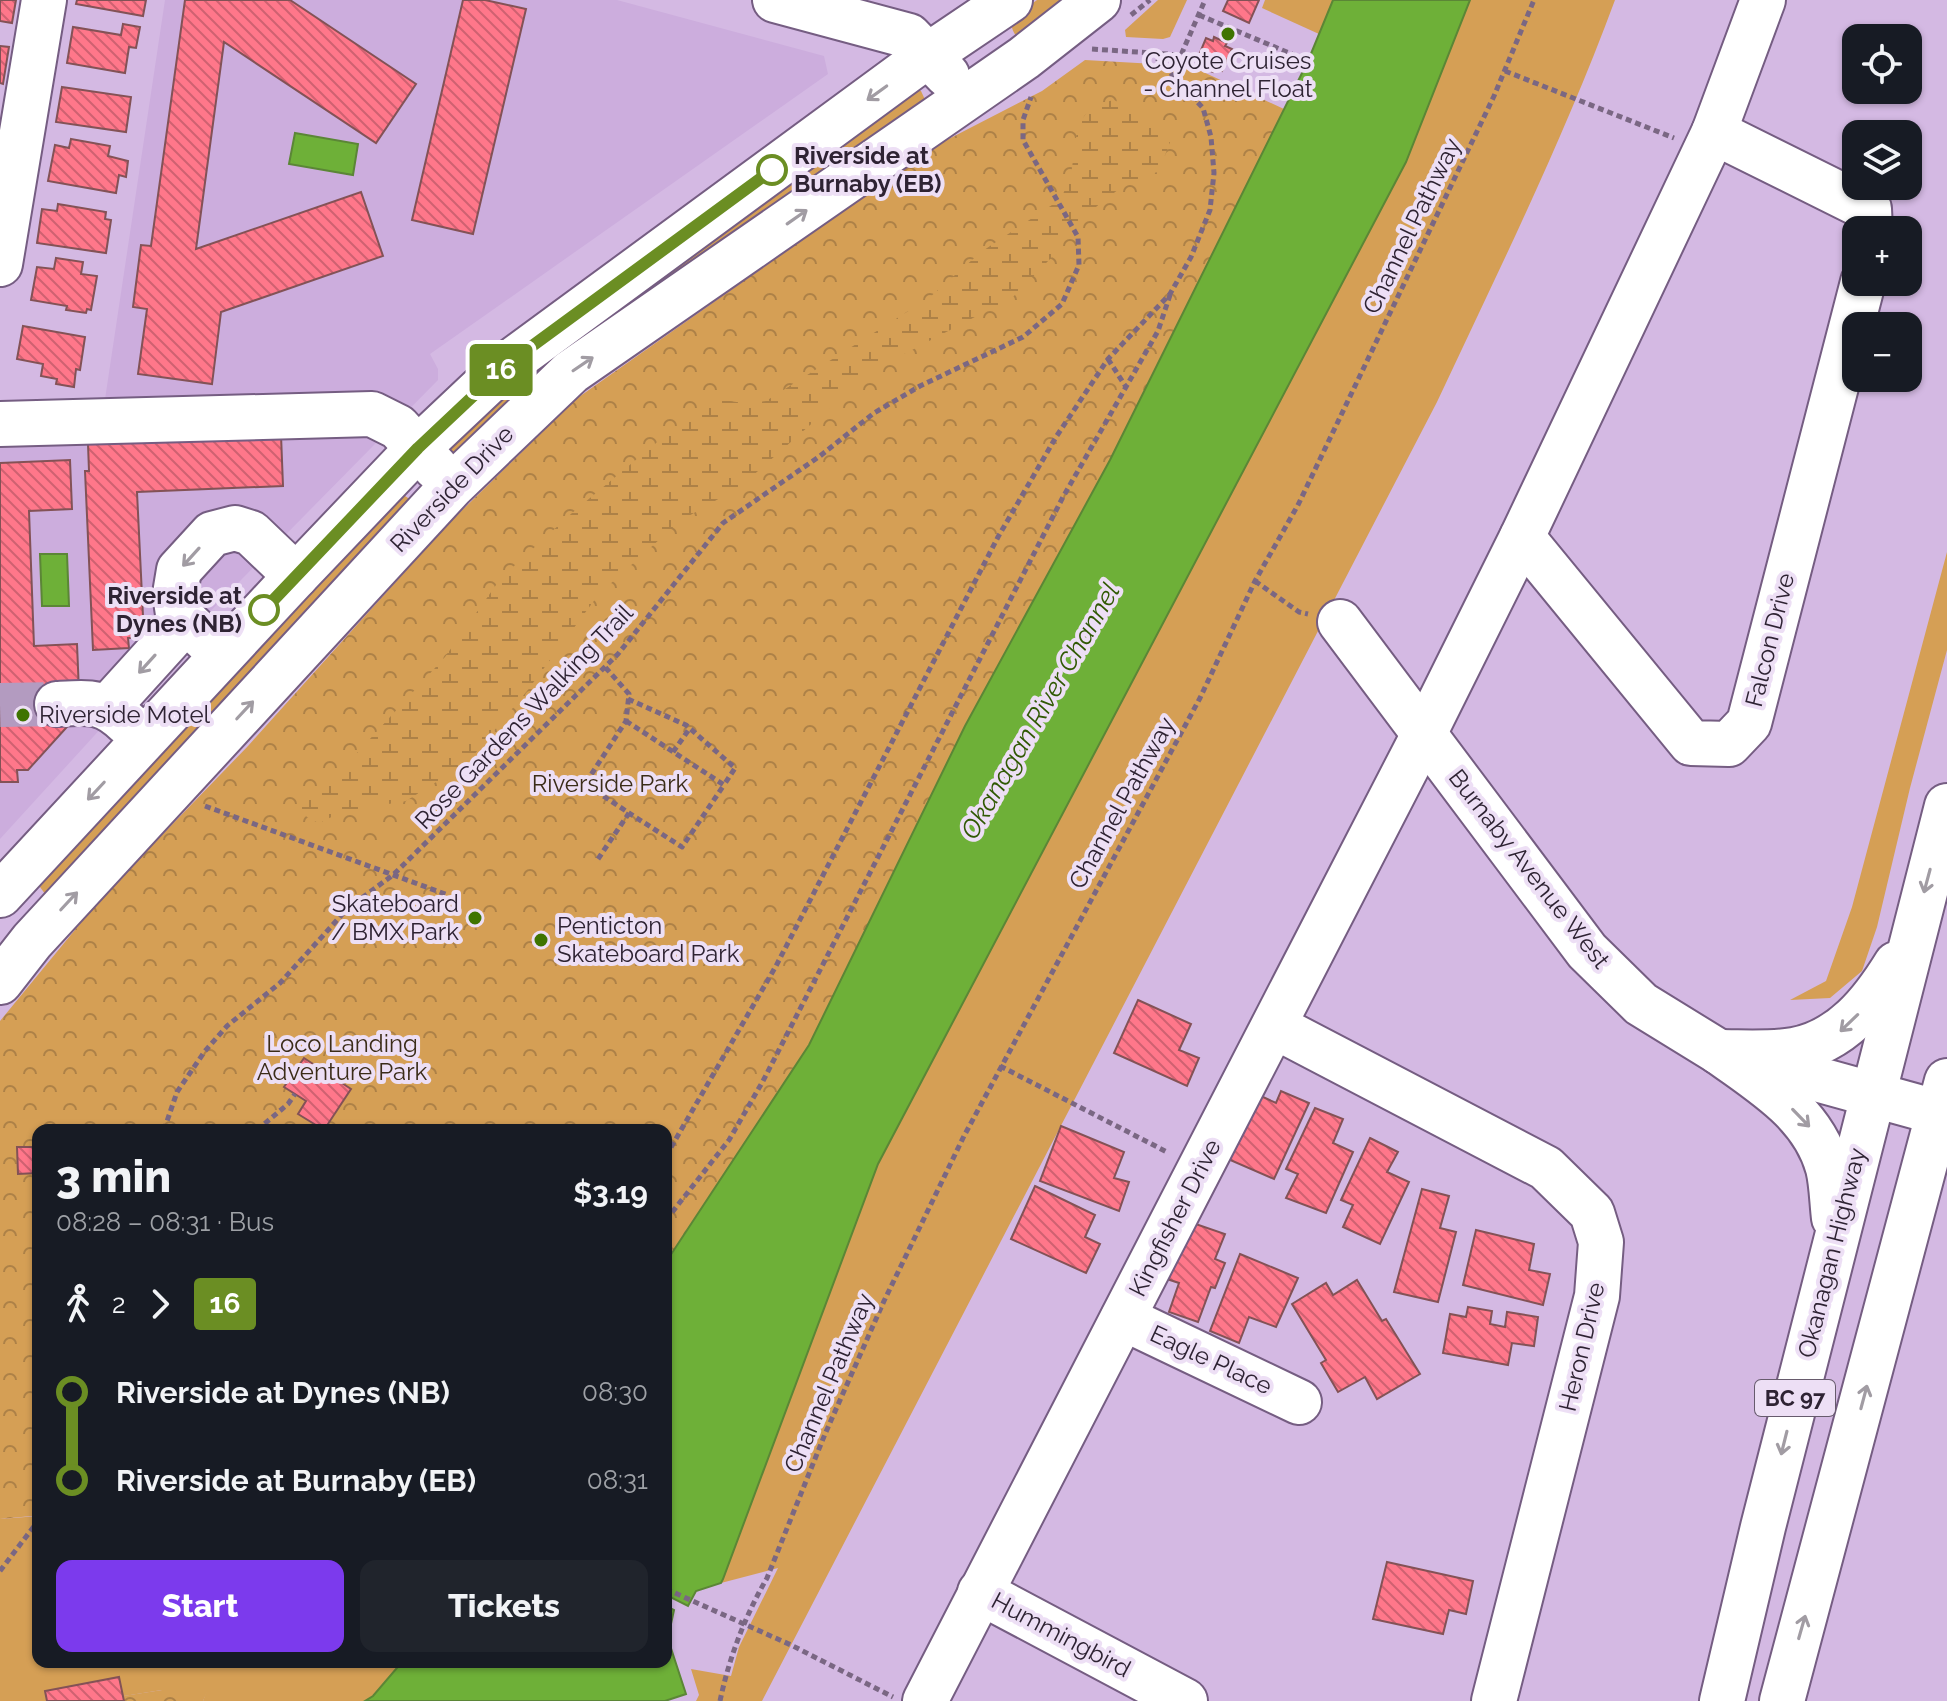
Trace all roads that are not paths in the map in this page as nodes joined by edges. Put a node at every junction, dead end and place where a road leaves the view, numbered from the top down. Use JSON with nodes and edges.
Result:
{"nodes":[{"id":1,"x":44,"y":0,"type":"edge"},
{"id":2,"x":775,"y":0,"type":"edge"},
{"id":3,"x":1010,"y":0,"type":"edge"},
{"id":4,"x":1098,"y":0,"type":"edge"},
{"id":5,"x":1763,"y":0,"type":"edge"},
{"id":6,"x":927,"y":56,"type":"junction"},
{"id":7,"x":968,"y":95,"type":"junction"},
{"id":8,"x":1709,"y":141,"type":"junction"},
{"id":9,"x":1869,"y":216,"type":"edge"},
{"id":10,"x":0,"y":264,"type":"edge"},
{"id":11,"x":1859,"y":296,"type":"edge"},
{"id":12,"x":0,"y":424,"type":"edge"},
{"id":13,"x":418,"y":448,"type":"junction"},
{"id":14,"x":452,"y":486,"type":"junction"},
{"id":15,"x":1522,"y":537,"type":"junction"},
{"id":16,"x":296,"y":576,"type":"junction"},
{"id":17,"x":186,"y":621,"type":"junction"},
{"id":18,"x":1340,"y":622,"type":"road end"},
{"id":19,"x":222,"y":655,"type":"junction"},
{"id":20,"x":57,"y":704,"type":"tunnel mouth"},
{"id":21,"x":108,"y":707,"type":"junction"},
{"id":22,"x":1424,"y":734,"type":"junction"},
{"id":23,"x":144,"y":740,"type":"junction"},
{"id":24,"x":1947,"y":806,"type":"edge"},
{"id":25,"x":0,"y":895,"type":"edge"},
{"id":26,"x":0,"y":909,"type":"edge"},
{"id":27,"x":1912,"y":938,"type":"junction"},
{"id":28,"x":32,"y":941,"type":"junction"},
{"id":29,"x":0,"y":982,"type":"edge"},
{"id":30,"x":1274,"y":1026,"type":"junction"},
{"id":31,"x":1719,"y":1052,"type":"junction"},
{"id":32,"x":1871,"y":1095,"type":"junction"},
{"id":33,"x":1944,"y":1103,"type":"edge"},
{"id":34,"x":1947,"y":1189,"type":"edge"},
{"id":35,"x":1910,"y":1225,"type":"junction"},
{"id":36,"x":1836,"y":1234,"type":"junction"},
{"id":37,"x":1123,"y":1318,"type":"junction"},
{"id":38,"x":1299,"y":1402,"type":"dead end"},
{"id":39,"x":980,"y":1592,"type":"junction"},
{"id":40,"x":925,"y":1701,"type":"edge"},
{"id":41,"x":1185,"y":1701,"type":"edge"},
{"id":42,"x":1494,"y":1701,"type":"edge"},
{"id":43,"x":1722,"y":1701,"type":"edge"},
{"id":44,"x":1782,"y":1701,"type":"edge"}],
"edges":[{"from":1,"to":10,"type":"main road"},
{"from":2,"to":6,"type":"main road"},
{"from":3,"to":6,"type":"main road","name":"Riverside Drive"},
{"from":4,"to":7,"type":"main road","name":"Riverside Drive"},
{"from":5,"to":8,"type":"main road"},
{"from":6,"to":7,"type":"main road"},
{"from":6,"to":13,"type":"main road","name":"Riverside Drive","one_way":true},
{"from":14,"to":7,"type":"main road","name":"Riverside Drive","one_way":true},
{"from":8,"to":9,"type":"main road"},
{"from":8,"to":15,"type":"main road"},
{"from":11,"to":15,"type":"main road","name":"Falcon Drive"},
{"from":12,"to":13,"type":"main road"},
{"from":13,"to":14,"type":"main road"},
{"from":13,"to":16,"type":"main road","name":"Riverside Drive"},
{"from":28,"to":14,"type":"main road","name":"Riverside Drive","one_way":true},
{"from":15,"to":22,"type":"main road"},
{"from":16,"to":17,"type":"main road","one_way":true},
{"from":16,"to":19,"type":"main road","name":"Riverside Drive"},
{"from":17,"to":19,"type":"main road"},
{"from":17,"to":21,"type":"main road","one_way":true},
{"from":18,"to":22,"type":"main road","name":"Burnaby Avenue West"},
{"from":19,"to":23,"type":"main road","name":"Riverside Drive"},
{"from":20,"to":21,"type":"main road"},
{"from":21,"to":23,"type":"main road"},
{"from":22,"to":30,"type":"main road","name":"Kingfisher Drive"},
{"from":22,"to":31,"type":"main road","name":"Burnaby Avenue West"},
{"from":23,"to":25,"type":"main road","name":"Riverside Drive","one_way":true},
{"from":24,"to":27,"type":"main road","name":"Okanagan Highway","number":"BC 97","one_way":true},
{"from":26,"to":28,"type":"main road"},
{"from":27,"to":31,"type":"main road","one_way":true},
{"from":27,"to":32,"type":"main road","name":"Okanagan Highway","number":"BC 97"},
{"from":28,"to":29,"type":"main road","name":"Riverside Drive"},
{"from":30,"to":37,"type":"main road","name":"Kingfisher Drive"},
{"from":30,"to":42,"type":"main road","name":"Heron Drive"},
{"from":31,"to":32,"type":"main road","name":"Burnaby Avenue West"},
{"from":31,"to":36,"type":"main road","one_way":true},
{"from":32,"to":33,"type":"main road","name":"Burnaby Avenue West"},
{"from":32,"to":36,"type":"main road","name":"Okanagan Highway","number":"BC 97"},
{"from":33,"to":35,"type":"main road","number":"BC 97"},
{"from":34,"to":35,"type":"main road"},
{"from":44,"to":35,"type":"main road","number":"BC 97","one_way":true},
{"from":36,"to":43,"type":"main road","name":"Okanagan Highway","number":"BC 97","one_way":true},
{"from":37,"to":38,"type":"main road","name":"Eagle Place"},
{"from":37,"to":39,"type":"main road","name":"Kingfisher Drive"},
{"from":39,"to":40,"type":"main road","name":"Kingfisher Drive"},
{"from":39,"to":41,"type":"main road","name":"Hummingbird"}]}
